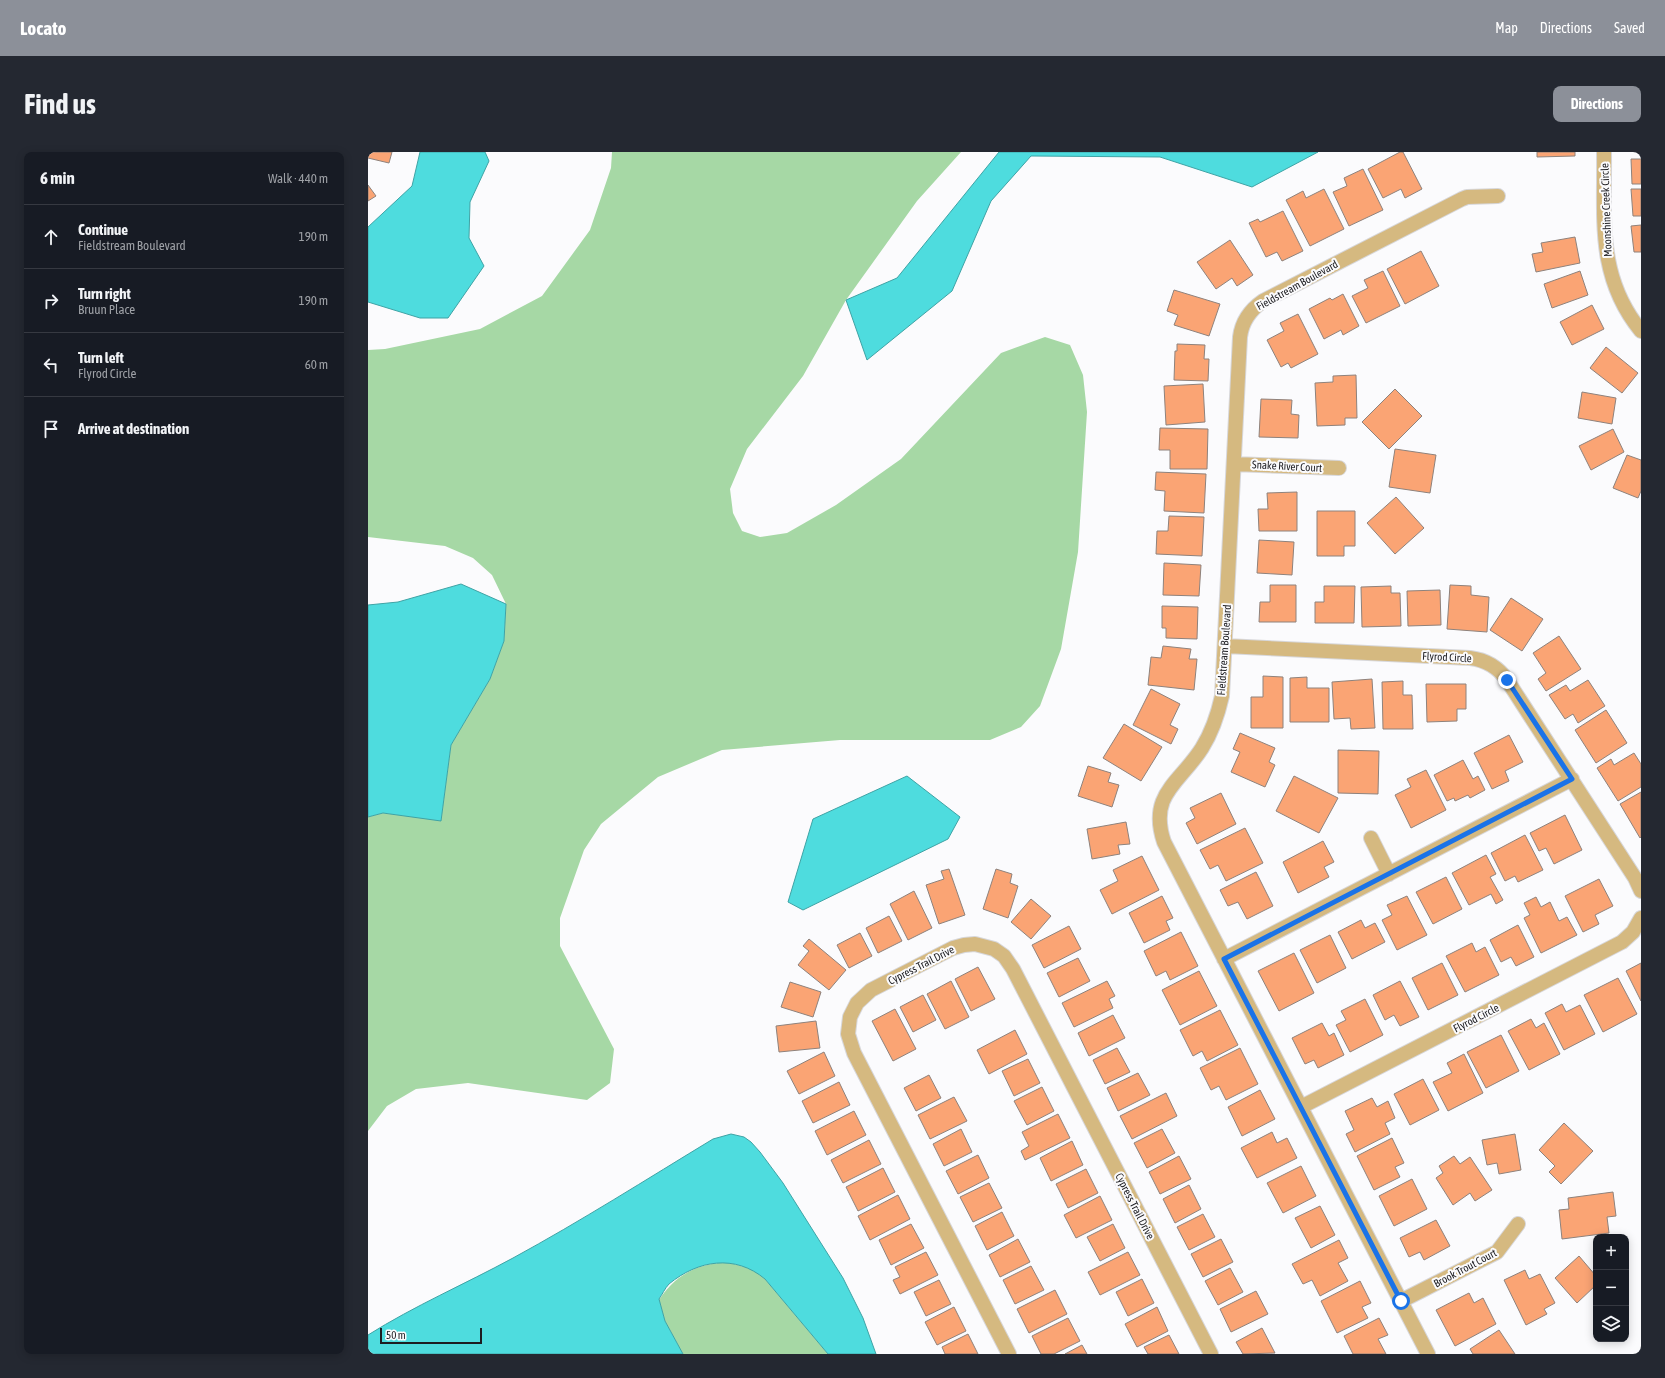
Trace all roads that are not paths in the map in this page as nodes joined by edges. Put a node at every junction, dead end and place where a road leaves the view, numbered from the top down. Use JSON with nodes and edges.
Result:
{"nodes":[{"id":1,"x":1604,"y":152,"type":"edge"},
{"id":2,"x":1498,"y":196,"type":"dead end"},
{"id":3,"x":1641,"y":331,"type":"edge"},
{"id":4,"x":1234,"y":464,"type":"junction"},
{"id":5,"x":1339,"y":468,"type":"dead end"},
{"id":6,"x":1225,"y":646,"type":"junction"},
{"id":7,"x":1572,"y":779,"type":"junction"},
{"id":8,"x":1371,"y":838,"type":"dead end"},
{"id":9,"x":1389,"y":874,"type":"junction"},
{"id":10,"x":1641,"y":891,"type":"edge"},
{"id":11,"x":1641,"y":918,"type":"edge"},
{"id":12,"x":1224,"y":959,"type":"junction"},
{"id":13,"x":1301,"y":1108,"type":"junction"},
{"id":14,"x":1518,"y":1224,"type":"dead end"},
{"id":15,"x":1401,"y":1301,"type":"junction"},
{"id":16,"x":1009,"y":1354,"type":"edge"},
{"id":17,"x":1211,"y":1354,"type":"edge"},
{"id":18,"x":1428,"y":1354,"type":"edge"}],
"edges":[{"from":1,"to":3,"type":"street","name":"Moonshine Creek Circle"},
{"from":2,"to":4,"type":"street","name":"Fieldstream Boulevard"},
{"from":4,"to":5,"type":"street","name":"Snake River Court"},
{"from":4,"to":6,"type":"street","name":"Fieldstream Boulevard"},
{"from":6,"to":7,"type":"street","name":"Flyrod Circle"},
{"from":6,"to":12,"type":"street","name":"Fieldstream Boulevard"},
{"from":7,"to":9,"type":"street"},
{"from":7,"to":10,"type":"street","name":"Flyrod Circle"},
{"from":8,"to":9,"type":"street"},
{"from":9,"to":12,"type":"street"},
{"from":11,"to":13,"type":"street","name":"Flyrod Circle"},
{"from":12,"to":13,"type":"street","name":"Fieldstream Boulevard"},
{"from":13,"to":15,"type":"street","name":"Fieldstream Boulevard"},
{"from":14,"to":15,"type":"street","name":"Brook Trout Court"},
{"from":15,"to":18,"type":"street","name":"Fieldstream Boulevard"},
{"from":16,"to":17,"type":"street","name":"Cypress Trail Drive"}]}
